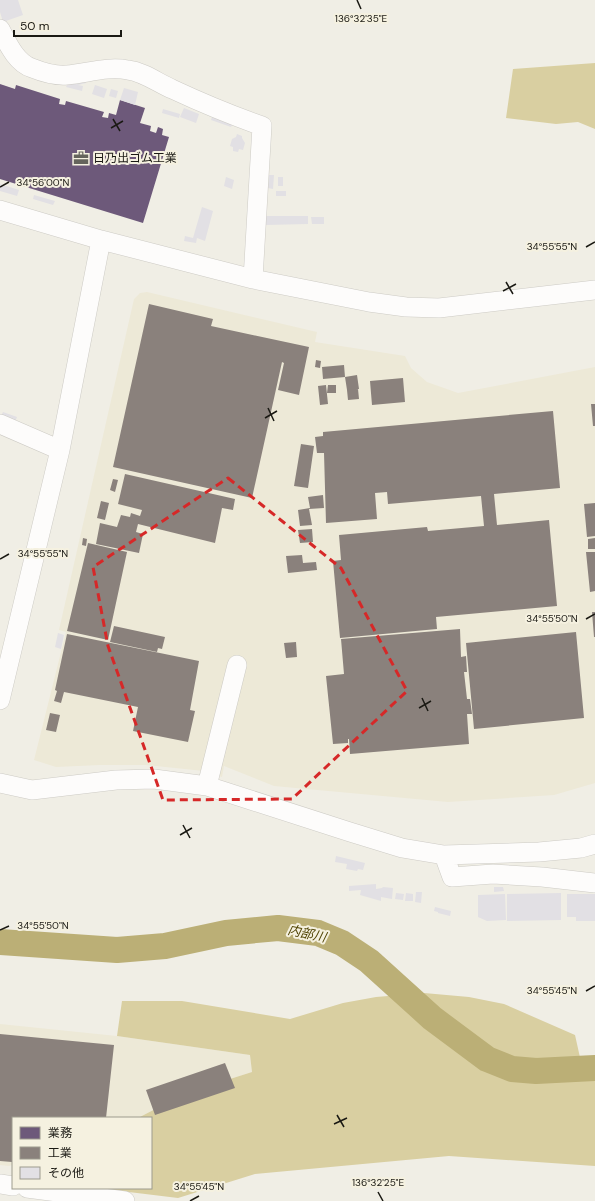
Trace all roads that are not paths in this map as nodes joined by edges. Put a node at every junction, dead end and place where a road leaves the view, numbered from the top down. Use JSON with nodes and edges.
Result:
{"nodes":[{"id":1,"x":0,"y":28,"type":"edge"},
{"id":2,"x":0,"y":210,"type":"edge"},
{"id":3,"x":101,"y":240,"type":"junction"},
{"id":4,"x":253,"y":279,"type":"junction"},
{"id":5,"x":595,"y":290,"type":"edge"},
{"id":6,"x":0,"y":424,"type":"edge"},
{"id":7,"x":60,"y":450,"type":"junction"},
{"id":8,"x":237,"y":665,"type":"dead end"},
{"id":9,"x":0,"y":700,"type":"edge"},
{"id":10,"x":0,"y":783,"type":"edge"},
{"id":11,"x":207,"y":786,"type":"junction"},
{"id":12,"x":595,"y":844,"type":"edge"},
{"id":13,"x":444,"y":855,"type":"junction"},
{"id":14,"x":595,"y":882,"type":"edge"},
{"id":15,"x":0,"y":1184,"type":"edge"},
{"id":16,"x":12,"y":1186,"type":"edge"},
{"id":17,"x":34,"y":1189,"type":"edge"},
{"id":18,"x":125,"y":1201,"type":"edge"}],
"edges":[{"from":1,"to":4,"type":"street"},
{"from":2,"to":3,"type":"street"},
{"from":3,"to":4,"type":"street"},
{"from":3,"to":7,"type":"street"},
{"from":4,"to":5,"type":"street"},
{"from":6,"to":7,"type":"street"},
{"from":7,"to":9,"type":"street"},
{"from":8,"to":11,"type":"street"},
{"from":10,"to":11,"type":"street"},
{"from":11,"to":13,"type":"street"},
{"from":12,"to":13,"type":"street"},
{"from":13,"to":14,"type":"street"},
{"from":15,"to":16,"type":"street"},
{"from":17,"to":18,"type":"street"}]}
